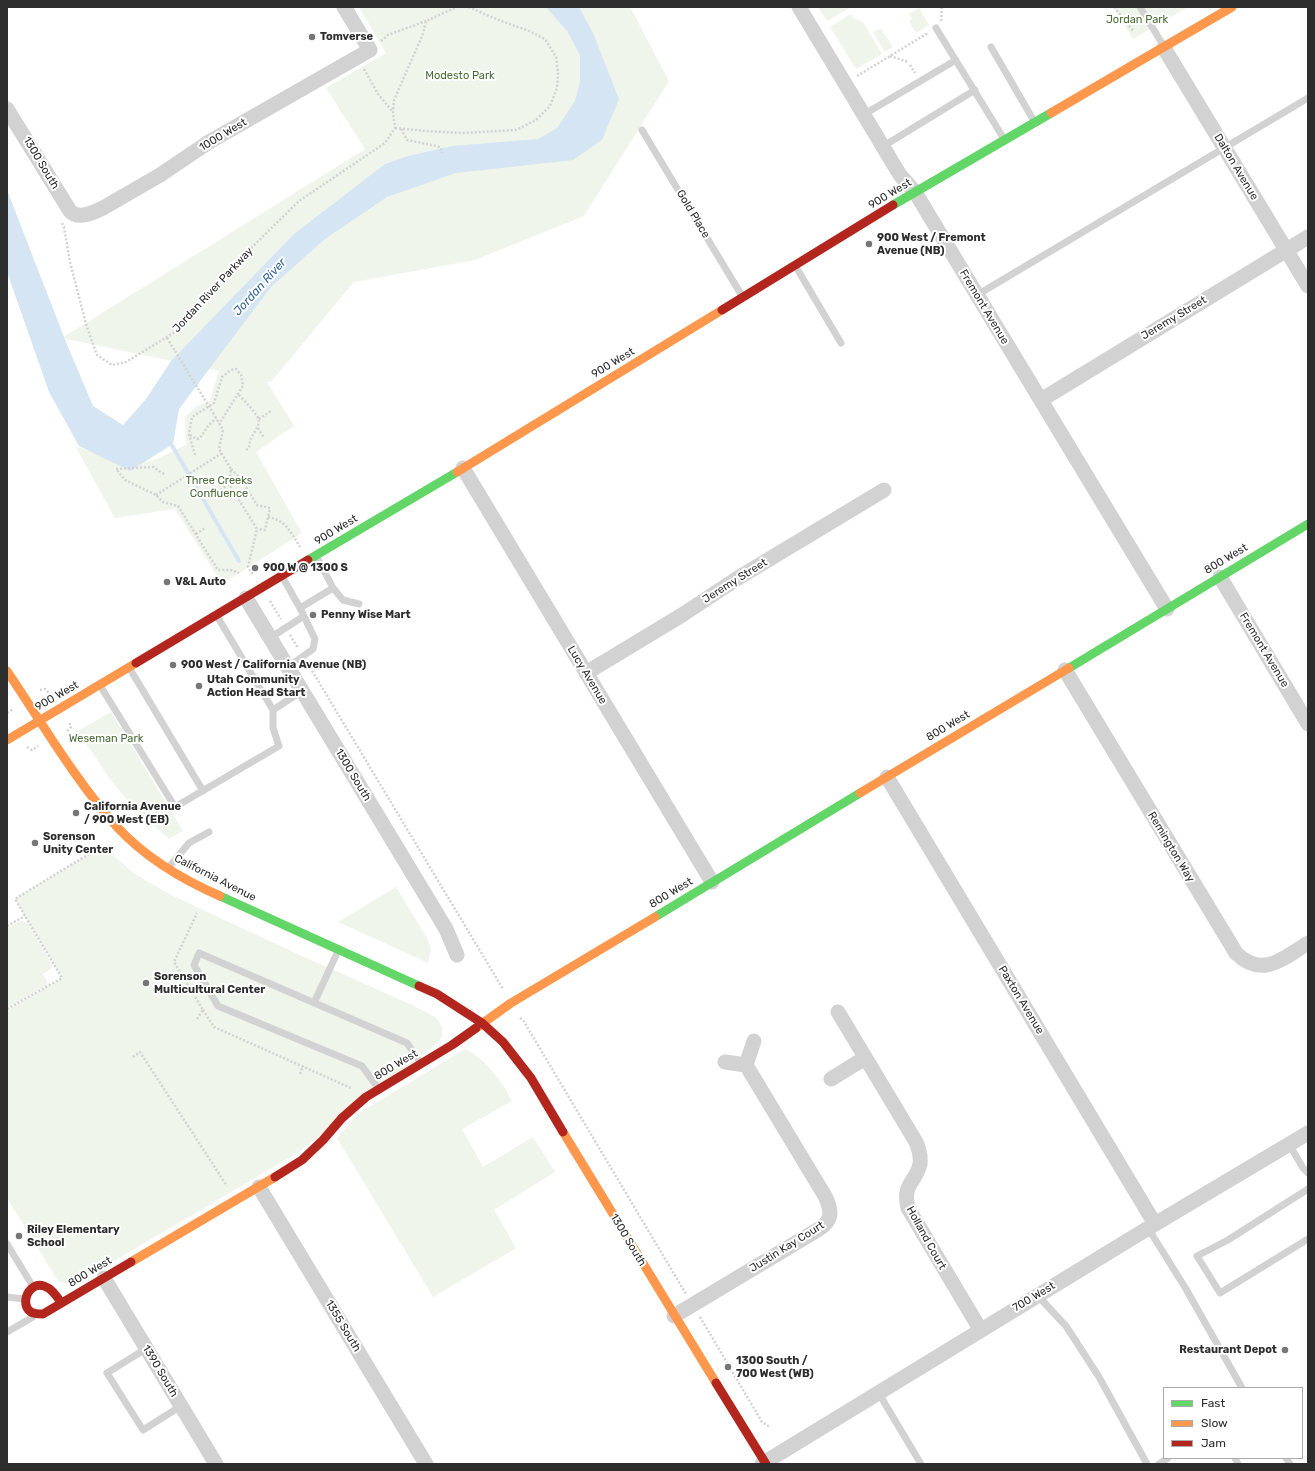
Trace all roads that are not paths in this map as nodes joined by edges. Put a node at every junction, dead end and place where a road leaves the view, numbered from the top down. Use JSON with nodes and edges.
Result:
{"nodes":[{"id":1,"x":344,"y":7,"type":"edge"},
{"id":2,"x":799,"y":7,"type":"edge"},
{"id":3,"x":1140,"y":7,"type":"edge"},
{"id":4,"x":1232,"y":7,"type":"edge"},
{"id":5,"x":936,"y":28,"type":"road end"},
{"id":6,"x":991,"y":47,"type":"dead end"},
{"id":7,"x":1164,"y":48,"type":"junction"},
{"id":8,"x":956,"y":60,"type":"junction"},
{"id":9,"x":975,"y":90,"type":"junction"},
{"id":10,"x":1308,"y":98,"type":"edge"},
{"id":11,"x":7,"y":109,"type":"edge"},
{"id":12,"x":864,"y":115,"type":"junction"},
{"id":13,"x":1035,"y":123,"type":"junction"},
{"id":14,"x":642,"y":130,"type":"dead end"},
{"id":15,"x":1005,"y":140,"type":"junction"},
{"id":16,"x":882,"y":147,"type":"junction"},
{"id":17,"x":1225,"y":148,"type":"junction"},
{"id":18,"x":915,"y":192,"type":"junction"},
{"id":19,"x":76,"y":215,"type":"joint"},
{"id":20,"x":1308,"y":237,"type":"edge"},
{"id":21,"x":1286,"y":250,"type":"junction"},
{"id":22,"x":795,"y":265,"type":"junction"},
{"id":23,"x":1308,"y":286,"type":"edge"},
{"id":24,"x":977,"y":295,"type":"junction"},
{"id":25,"x":743,"y":298,"type":"junction"},
{"id":26,"x":841,"y":343,"type":"dead end"},
{"id":27,"x":1041,"y":400,"type":"junction"},
{"id":28,"x":463,"y":468,"type":"junction"},
{"id":29,"x":884,"y":490,"type":"dead end"},
{"id":30,"x":1308,"y":524,"type":"edge"},
{"id":31,"x":316,"y":555,"type":"junction"},
{"id":32,"x":282,"y":576,"type":"junction"},
{"id":33,"x":1220,"y":577,"type":"junction"},
{"id":34,"x":333,"y":588,"type":"junction"},
{"id":35,"x":246,"y":598,"type":"junction"},
{"id":36,"x":359,"y":604,"type":"dead end"},
{"id":37,"x":300,"y":608,"type":"junction"},
{"id":38,"x":1167,"y":609,"type":"junction"},
{"id":39,"x":216,"y":615,"type":"junction"},
{"id":40,"x":304,"y":616,"type":"junction"},
{"id":41,"x":270,"y":638,"type":"junction"},
{"id":42,"x":129,"y":667,"type":"junction"},
{"id":43,"x":288,"y":667,"type":"junction"},
{"id":44,"x":1064,"y":670,"type":"junction"},
{"id":45,"x":7,"y":671,"type":"edge"},
{"id":46,"x":586,"y":673,"type":"junction"},
{"id":47,"x":100,"y":685,"type":"junction"},
{"id":48,"x":302,"y":691,"type":"junction"},
{"id":49,"x":273,"y":710,"type":"junction"},
{"id":50,"x":40,"y":720,"type":"junction"},
{"id":51,"x":1308,"y":724,"type":"edge"},
{"id":52,"x":7,"y":740,"type":"edge"},
{"id":53,"x":887,"y":777,"type":"junction"},
{"id":54,"x":203,"y":791,"type":"junction"},
{"id":55,"x":209,"y":832,"type":"dead end"},
{"id":56,"x":168,"y":868,"type":"junction"},
{"id":57,"x":712,"y":882,"type":"junction"},
{"id":58,"x":1308,"y":943,"type":"edge"},
{"id":59,"x":339,"y":949,"type":"junction"},
{"id":60,"x":457,"y":955,"type":"dead end"},
{"id":61,"x":314,"y":1003,"type":"junction"},
{"id":62,"x":838,"y":1012,"type":"dead end"},
{"id":63,"x":482,"y":1023,"type":"junction"},
{"id":64,"x":754,"y":1041,"type":"dead end"},
{"id":65,"x":865,"y":1058,"type":"junction"},
{"id":66,"x":725,"y":1062,"type":"dead end"},
{"id":67,"x":421,"y":1064,"type":"junction"},
{"id":68,"x":746,"y":1065,"type":"junction"},
{"id":69,"x":831,"y":1079,"type":"dead end"},
{"id":70,"x":379,"y":1089,"type":"junction"},
{"id":71,"x":1308,"y":1133,"type":"edge"},
{"id":72,"x":1289,"y":1144,"type":"junction"},
{"id":73,"x":1308,"y":1173,"type":"edge"},
{"id":74,"x":259,"y":1187,"type":"junction"},
{"id":75,"x":1308,"y":1189,"type":"edge"},
{"id":76,"x":1152,"y":1226,"type":"junction"},
{"id":77,"x":1308,"y":1239,"type":"edge"},
{"id":78,"x":7,"y":1244,"type":"edge"},
{"id":79,"x":104,"y":1278,"type":"junction"},
{"id":80,"x":33,"y":1287,"type":"junction"},
{"id":81,"x":1037,"y":1295,"type":"junction"},
{"id":82,"x":7,"y":1297,"type":"edge"},
{"id":83,"x":24,"y":1299,"type":"junction"},
{"id":84,"x":61,"y":1303,"type":"junction"},
{"id":85,"x":35,"y":1315,"type":"junction"},
{"id":86,"x":674,"y":1316,"type":"junction"},
{"id":87,"x":980,"y":1329,"type":"junction"},
{"id":88,"x":7,"y":1332,"type":"edge"},
{"id":89,"x":147,"y":1348,"type":"junction"},
{"id":90,"x":1241,"y":1387,"type":"edge"},
{"id":91,"x":878,"y":1392,"type":"junction"},
{"id":92,"x":181,"y":1406,"type":"junction"},
{"id":93,"x":764,"y":1463,"type":"edge"},
{"id":94,"x":216,"y":1464,"type":"edge"},
{"id":95,"x":426,"y":1464,"type":"edge"},
{"id":96,"x":921,"y":1464,"type":"edge"},
{"id":97,"x":1147,"y":1464,"type":"edge"}],
"edges":[{"from":1,"to":19,"type":"street","name":"1000 West"},
{"from":2,"to":12,"type":"street","name":"Fremont Avenue"},
{"from":3,"to":7,"type":"lane"},
{"from":4,"to":7,"type":"main road","name":"900 West"},
{"from":5,"to":8,"type":"lane"},
{"from":6,"to":13,"type":"lane"},
{"from":7,"to":13,"type":"main road","name":"900 West"},
{"from":7,"to":17,"type":"street","name":"Dalton Avenue"},
{"from":8,"to":9,"type":"lane"},
{"from":8,"to":12,"type":"lane"},
{"from":9,"to":15,"type":"lane"},
{"from":9,"to":16,"type":"lane"},
{"from":10,"to":17,"type":"lane"},
{"from":11,"to":19,"type":"street","name":"1300 South"},
{"from":12,"to":16,"type":"street","name":"Fremont Avenue"},
{"from":13,"to":15,"type":"main road","name":"900 West"},
{"from":14,"to":25,"type":"lane","name":"Gold Place"},
{"from":15,"to":18,"type":"main road","name":"900 West"},
{"from":16,"to":18,"type":"street","name":"Fremont Avenue"},
{"from":17,"to":21,"type":"street","name":"Dalton Avenue"},
{"from":17,"to":24,"type":"lane"},
{"from":18,"to":22,"type":"main road","name":"900 West"},
{"from":18,"to":24,"type":"street","name":"Fremont Avenue"},
{"from":20,"to":21,"type":"street","name":"Jeremy Street"},
{"from":21,"to":23,"type":"street","name":"Dalton Avenue"},
{"from":21,"to":27,"type":"street","name":"Jeremy Street"},
{"from":22,"to":25,"type":"main road","name":"900 West"},
{"from":22,"to":26,"type":"lane"},
{"from":24,"to":27,"type":"street","name":"Fremont Avenue"},
{"from":25,"to":28,"type":"main road","name":"900 West"},
{"from":27,"to":38,"type":"street","name":"Fremont Avenue"},
{"from":28,"to":31,"type":"main road","name":"900 West"},
{"from":28,"to":46,"type":"street","name":"Lucy Avenue"},
{"from":29,"to":46,"type":"street","name":"Jeremy Street"},
{"from":30,"to":33,"type":"main road","name":"800 West"},
{"from":31,"to":32,"type":"main road","name":"900 West"},
{"from":31,"to":34,"type":"lane"},
{"from":32,"to":35,"type":"main road","name":"900 West"},
{"from":32,"to":37,"type":"lane"},
{"from":33,"to":38,"type":"main road","name":"800 West"},
{"from":33,"to":51,"type":"street","name":"Fremont Avenue"},
{"from":34,"to":36,"type":"lane"},
{"from":34,"to":37,"type":"lane"},
{"from":35,"to":39,"type":"main road","name":"900 West"},
{"from":35,"to":41,"type":"street","name":"1300 South"},
{"from":37,"to":40,"type":"lane"},
{"from":38,"to":44,"type":"main road","name":"800 West"},
{"from":39,"to":42,"type":"main road","name":"900 West"},
{"from":39,"to":49,"type":"lane"},
{"from":40,"to":41,"type":"lane"},
{"from":40,"to":43,"type":"lane"},
{"from":41,"to":43,"type":"street","name":"1300 South"},
{"from":42,"to":47,"type":"main road","name":"900 West"},
{"from":42,"to":54,"type":"lane"},
{"from":43,"to":48,"type":"street","name":"1300 South"},
{"from":44,"to":53,"type":"main road","name":"800 West"},
{"from":44,"to":58,"type":"street","name":"Remington Way"},
{"from":45,"to":50,"type":"main road","name":"California Avenue"},
{"from":46,"to":57,"type":"street","name":"Lucy Avenue"},
{"from":47,"to":50,"type":"main road","name":"900 West"},
{"from":47,"to":54,"type":"lane"},
{"from":48,"to":49,"type":"lane"},
{"from":48,"to":60,"type":"street","name":"1300 South"},
{"from":49,"to":54,"type":"lane"},
{"from":50,"to":52,"type":"main road","name":"900 West"},
{"from":50,"to":56,"type":"main road","name":"California Avenue"},
{"from":53,"to":57,"type":"main road","name":"800 West"},
{"from":53,"to":76,"type":"street","name":"Paxton Avenue"},
{"from":55,"to":56,"type":"lane"},
{"from":56,"to":59,"type":"main road","name":"California Avenue"},
{"from":57,"to":63,"type":"main road","name":"800 West"},
{"from":59,"to":61,"type":"lane"},
{"from":59,"to":63,"type":"main road","name":"California Avenue"},
{"from":61,"to":67,"type":"lane"},
{"from":61,"to":70,"type":"lane"},
{"from":62,"to":65,"type":"street","name":"Holland Court"},
{"from":63,"to":67,"type":"main road","name":"800 West"},
{"from":63,"to":86,"type":"main road","name":"1300 South"},
{"from":64,"to":68,"type":"street"},
{"from":65,"to":69,"type":"street"},
{"from":65,"to":87,"type":"street","name":"Holland Court"},
{"from":66,"to":68,"type":"street"},
{"from":67,"to":70,"type":"main road","name":"800 West"},
{"from":68,"to":86,"type":"street","name":"Justin Kay Court"},
{"from":70,"to":74,"type":"main road","name":"800 West"},
{"from":71,"to":72,"type":"street","name":"700 West"},
{"from":72,"to":73,"type":"lane"},
{"from":72,"to":76,"type":"street","name":"700 West"},
{"from":74,"to":79,"type":"main road","name":"800 West"},
{"from":74,"to":95,"type":"street","name":"1355 South"},
{"from":75,"to":77,"type":"lane"},
{"from":76,"to":81,"type":"street","name":"700 West"},
{"from":76,"to":90,"type":"lane"},
{"from":78,"to":80,"type":"lane"},
{"from":79,"to":84,"type":"main road","name":"800 West"},
{"from":79,"to":89,"type":"street","name":"1390 South"},
{"from":80,"to":83,"type":"main road"},
{"from":80,"to":84,"type":"main road"},
{"from":81,"to":87,"type":"street","name":"700 West"},
{"from":81,"to":97,"type":"lane"},
{"from":82,"to":83,"type":"lane"},
{"from":83,"to":85,"type":"main road"},
{"from":84,"to":85,"type":"main road","name":"800 West"},
{"from":85,"to":88,"type":"lane"},
{"from":86,"to":93,"type":"main road","name":"1300 South"},
{"from":87,"to":91,"type":"street","name":"700 West"},
{"from":89,"to":92,"type":"street","name":"1390 South"},
{"from":89,"to":92,"type":"lane"},
{"from":91,"to":93,"type":"street","name":"700 West"},
{"from":91,"to":96,"type":"lane"},
{"from":92,"to":94,"type":"street","name":"1390 South"}]}
